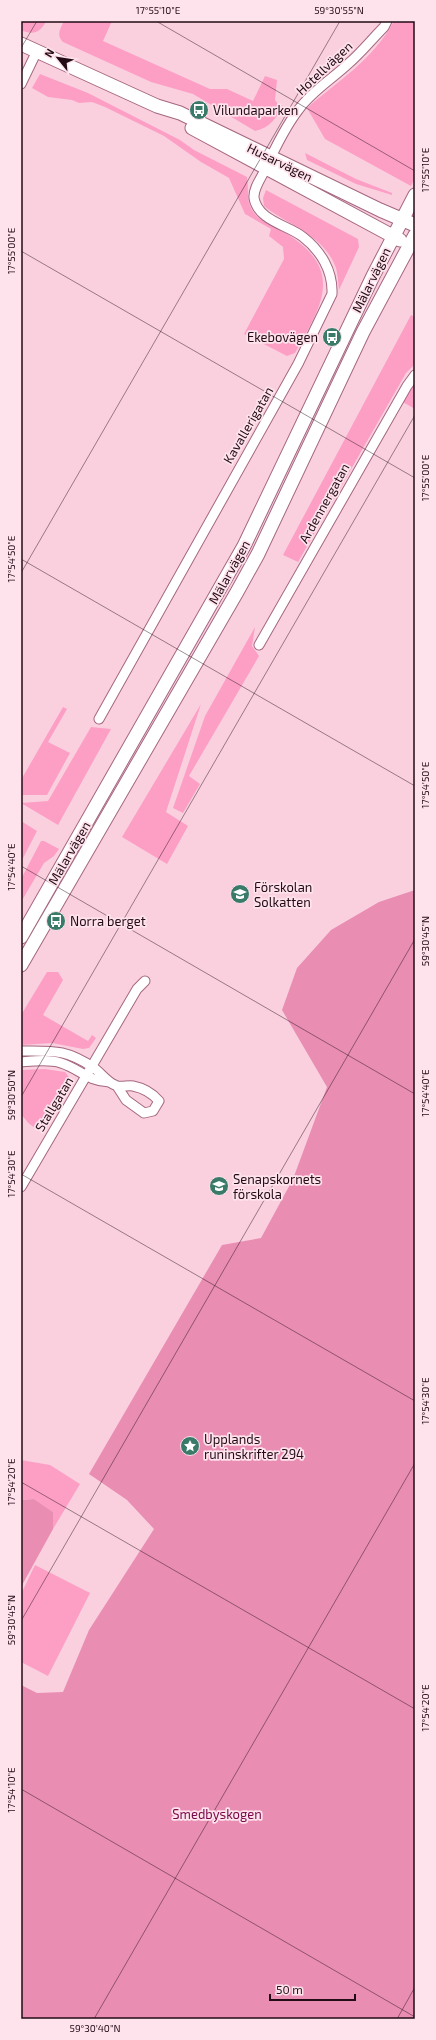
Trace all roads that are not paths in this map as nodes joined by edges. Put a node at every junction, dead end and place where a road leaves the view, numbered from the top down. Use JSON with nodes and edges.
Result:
{"nodes":[{"id":1,"x":388,"y":21,"type":"edge"},
{"id":2,"x":21,"y":44,"type":"edge"},
{"id":3,"x":38,"y":51,"type":"junction"},
{"id":4,"x":21,"y":84,"type":"edge"},
{"id":5,"x":268,"y":162,"type":"junction"},
{"id":6,"x":415,"y":195,"type":"edge"},
{"id":7,"x":402,"y":219,"type":"junction"},
{"id":8,"x":415,"y":225,"type":"edge"},
{"id":9,"x":393,"y":236,"type":"junction"},
{"id":10,"x":413,"y":242,"type":"edge"},
{"id":11,"x":415,"y":376,"type":"edge"},
{"id":12,"x":259,"y":645,"type":"dead end"},
{"id":13,"x":99,"y":719,"type":"dead end"},
{"id":14,"x":21,"y":937,"type":"edge"},
{"id":15,"x":21,"y":965,"type":"edge"},
{"id":16,"x":145,"y":981,"type":"dead end"},
{"id":17,"x":21,"y":1050,"type":"edge"},
{"id":18,"x":21,"y":1062,"type":"edge"},
{"id":19,"x":91,"y":1066,"type":"junction"},
{"id":20,"x":86,"y":1076,"type":"junction"},
{"id":21,"x":21,"y":1187,"type":"edge"}],
"edges":[{"from":1,"to":5,"type":"street","name":"Hotellvägen"},
{"from":2,"to":3,"type":"main road","name":"Husarvägen"},
{"from":3,"to":4,"type":"street"},
{"from":3,"to":5,"type":"main road","name":"Husarvägen"},
{"from":5,"to":7,"type":"main road","name":"Husarvägen"},
{"from":5,"to":9,"type":"main road","name":"Husarvägen"},
{"from":5,"to":13,"type":"street","name":"Kavallerigatan"},
{"from":6,"to":7,"type":"main road","name":"Mälarvägen"},
{"from":7,"to":8,"type":"main road","name":"Husarvägen"},
{"from":7,"to":9,"type":"main road","name":"Mälarvägen"},
{"from":9,"to":10,"type":"main road","name":"Husarvägen"},
{"from":9,"to":14,"type":"main road","name":"Mälarvägen"},
{"from":10,"to":15,"type":"main road","name":"Mälarvägen"},
{"from":11,"to":12,"type":"street","name":"Ardennergatan"},
{"from":16,"to":19,"type":"street","name":"Stallgatan"},
{"from":17,"to":19,"type":"street","name":"Stallgatan"},
{"from":18,"to":20,"type":"street","name":"Stallgatan"},
{"from":19,"to":20,"type":"street","name":"Stallgatan"},
{"from":19,"to":20,"type":"street","name":"Stallgatan"},
{"from":20,"to":21,"type":"street","name":"Stallgatan"}]}
